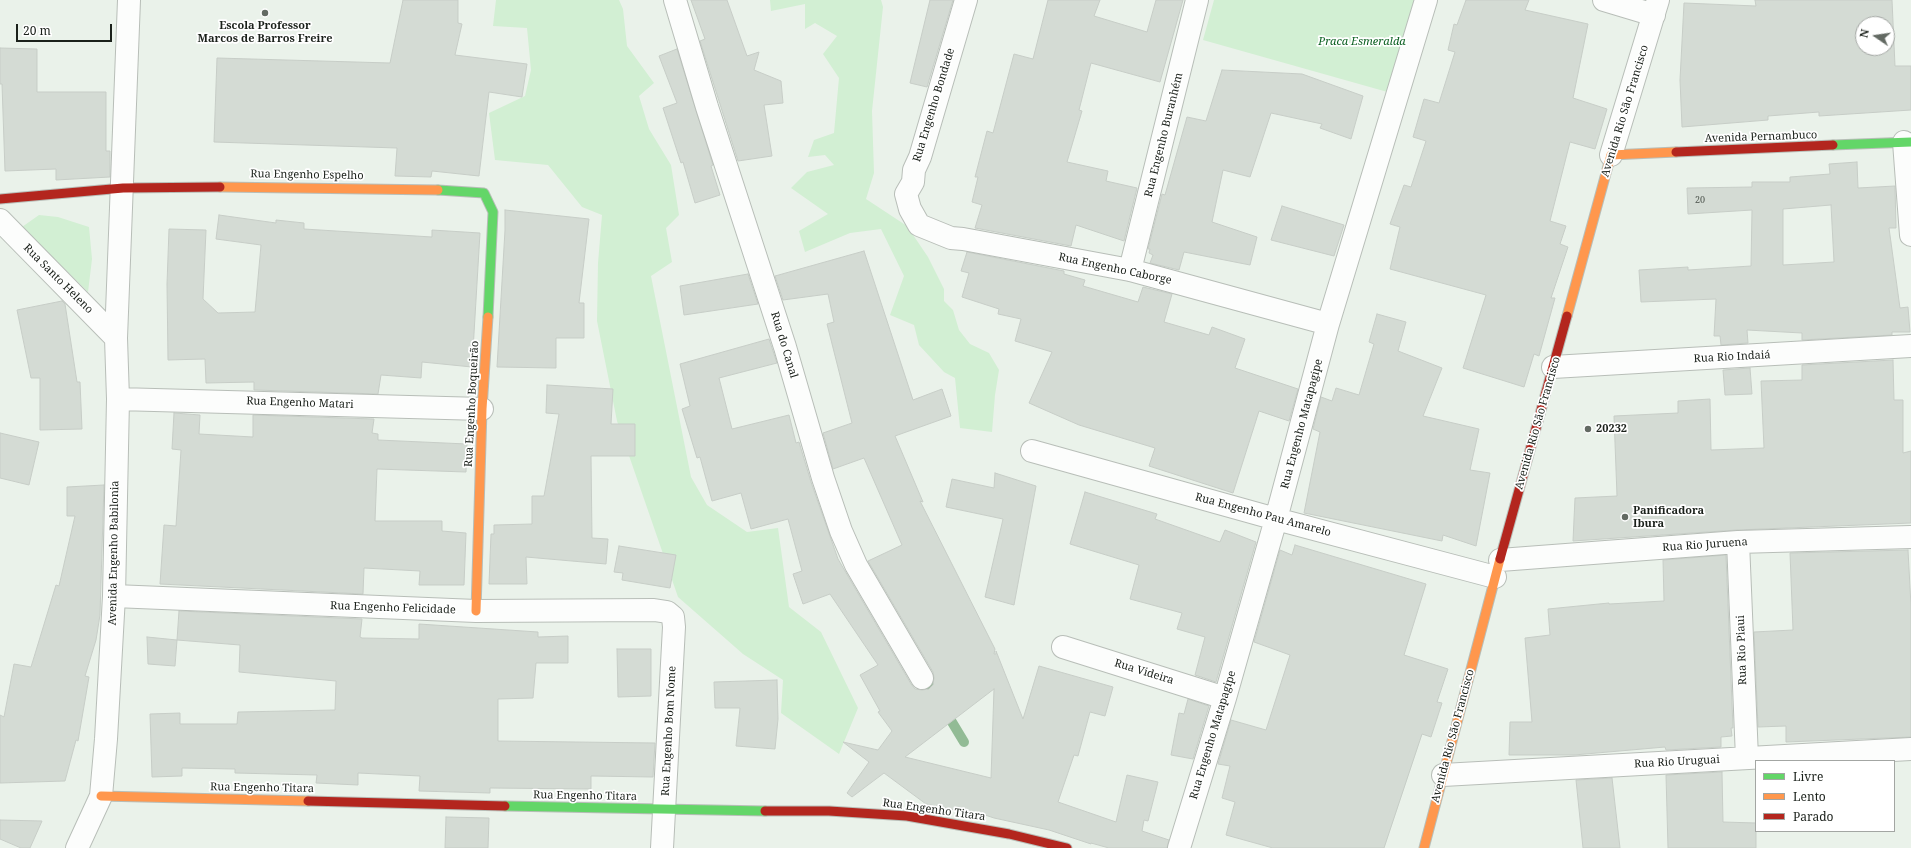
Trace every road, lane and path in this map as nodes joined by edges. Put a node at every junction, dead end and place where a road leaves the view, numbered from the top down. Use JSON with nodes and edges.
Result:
{"nodes":[{"id":1,"x":129,"y":0,"type":"edge"},
{"id":2,"x":676,"y":0,"type":"edge"},
{"id":3,"x":966,"y":0,"type":"edge"},
{"id":4,"x":1197,"y":0,"type":"edge"},
{"id":5,"x":1426,"y":0,"type":"edge"},
{"id":6,"x":1604,"y":0,"type":"edge"},
{"id":7,"x":1656,"y":8,"type":"edge"},
{"id":8,"x":1908,"y":142,"type":"edge"},
{"id":9,"x":1611,"y":155,"type":"junction"},
{"id":10,"x":122,"y":188,"type":"junction"},
{"id":11,"x":0,"y":199,"type":"edge"},
{"id":12,"x":487,"y":200,"type":"joint"},
{"id":13,"x":910,"y":209,"type":"joint"},
{"id":14,"x":0,"y":220,"type":"edge"},
{"id":15,"x":1911,"y":235,"type":"edge"},
{"id":16,"x":1130,"y":270,"type":"junction"},
{"id":17,"x":1328,"y":324,"type":"junction"},
{"id":18,"x":116,"y":338,"type":"junction"},
{"id":19,"x":1911,"y":346,"type":"edge"},
{"id":20,"x":1553,"y":367,"type":"junction"},
{"id":21,"x":118,"y":399,"type":"junction"},
{"id":22,"x":482,"y":409,"type":"junction"},
{"id":23,"x":1032,"y":451,"type":"dead end"},
{"id":24,"x":1276,"y":519,"type":"junction"},
{"id":25,"x":1911,"y":537,"type":"edge"},
{"id":26,"x":1738,"y":542,"type":"junction"},
{"id":27,"x":1497,"y":568,"type":"junction"},
{"id":28,"x":114,"y":596,"type":"junction"},
{"id":29,"x":476,"y":611,"type":"junction"},
{"id":30,"x":671,"y":614,"type":"joint"},
{"id":31,"x":1063,"y":647,"type":"dead end"},
{"id":32,"x":922,"y":678,"type":"dead end"},
{"id":33,"x":1225,"y":698,"type":"junction"},
{"id":34,"x":1911,"y":749,"type":"edge"},
{"id":35,"x":1747,"y":758,"type":"junction"},
{"id":36,"x":1443,"y":775,"type":"junction"},
{"id":37,"x":100,"y":796,"type":"junction"},
{"id":38,"x":664,"y":810,"type":"junction"},
{"id":39,"x":77,"y":848,"type":"edge"},
{"id":40,"x":662,"y":848,"type":"edge"},
{"id":41,"x":1066,"y":848,"type":"edge"},
{"id":42,"x":1179,"y":848,"type":"edge"},
{"id":43,"x":1424,"y":848,"type":"edge"}],
"edges":[{"from":1,"to":10,"type":"street","name":"Avenida Engenho Babilonia"},
{"from":2,"to":32,"type":"street","name":"Rua do Canal"},
{"from":3,"to":13,"type":"street","name":"Rua Engenho Bondade"},
{"from":4,"to":16,"type":"street","name":"Rua Engenho Buranhém"},
{"from":5,"to":17,"type":"street","name":"Rua Engenho Matapagipe"},
{"from":6,"to":7,"type":"street"},
{"from":7,"to":9,"type":"street","name":"Avenida Rio São Francisco"},
{"from":8,"to":9,"type":"street","name":"Avenida Pernambuco"},
{"from":8,"to":15,"type":"street"},
{"from":9,"to":20,"type":"street","name":"Avenida Rio São Francisco"},
{"from":10,"to":11,"type":"street"},
{"from":10,"to":12,"type":"street","name":"Rua Engenho Espelho"},
{"from":10,"to":18,"type":"street","name":"Avenida Engenho Babilonia"},
{"from":12,"to":22,"type":"street","name":"Rua Engenho Boqueirão"},
{"from":13,"to":16,"type":"street","name":"Rua Engenho Caborge"},
{"from":14,"to":18,"type":"street","name":"Rua Santo Heleno"},
{"from":16,"to":17,"type":"street","name":"Rua Engenho Caborge"},
{"from":17,"to":24,"type":"street","name":"Rua Engenho Matapagipe"},
{"from":18,"to":21,"type":"street","name":"Avenida Engenho Babilonia"},
{"from":19,"to":20,"type":"street","name":"Rua Rio Indaiá"},
{"from":20,"to":27,"type":"street","name":"Avenida Rio São Francisco"},
{"from":21,"to":22,"type":"street","name":"Rua Engenho Matari"},
{"from":21,"to":28,"type":"street","name":"Avenida Engenho Babilonia"},
{"from":22,"to":29,"type":"street","name":"Rua Engenho Boqueirão"},
{"from":23,"to":24,"type":"street","name":"Rua Engenho Pau Amarelo"},
{"from":24,"to":27,"type":"street","name":"Rua Engenho Pau Amarelo"},
{"from":24,"to":33,"type":"street","name":"Rua Engenho Matapagipe"},
{"from":25,"to":26,"type":"street","name":"Rua Rio Juruena"},
{"from":26,"to":27,"type":"street","name":"Rua Rio Juruena"},
{"from":26,"to":35,"type":"street","name":"Rua Rio Piaui"},
{"from":27,"to":36,"type":"street","name":"Avenida Rio São Francisco"},
{"from":28,"to":29,"type":"street","name":"Rua Engenho Felicidade"},
{"from":28,"to":37,"type":"street","name":"Avenida Engenho Babilonia"},
{"from":29,"to":30,"type":"street","name":"Rua Engenho Felicidade"},
{"from":30,"to":38,"type":"street","name":"Rua Engenho Bom Nome"},
{"from":31,"to":33,"type":"street","name":"Rua Videira"},
{"from":33,"to":42,"type":"street","name":"Rua Engenho Matapagipe"},
{"from":34,"to":35,"type":"street","name":"Rua Rio Uruguai"},
{"from":35,"to":36,"type":"street","name":"Rua Rio Uruguai"},
{"from":36,"to":43,"type":"street","name":"Avenida Rio São Francisco"},
{"from":37,"to":38,"type":"street","name":"Rua Engenho Titara"},
{"from":37,"to":39,"type":"street","name":"Avenida Engenho Babilonia"},
{"from":38,"to":40,"type":"street","name":"Rua Engenho Bom Nome"},
{"from":38,"to":41,"type":"street","name":"Rua Engenho Titara"}]}
